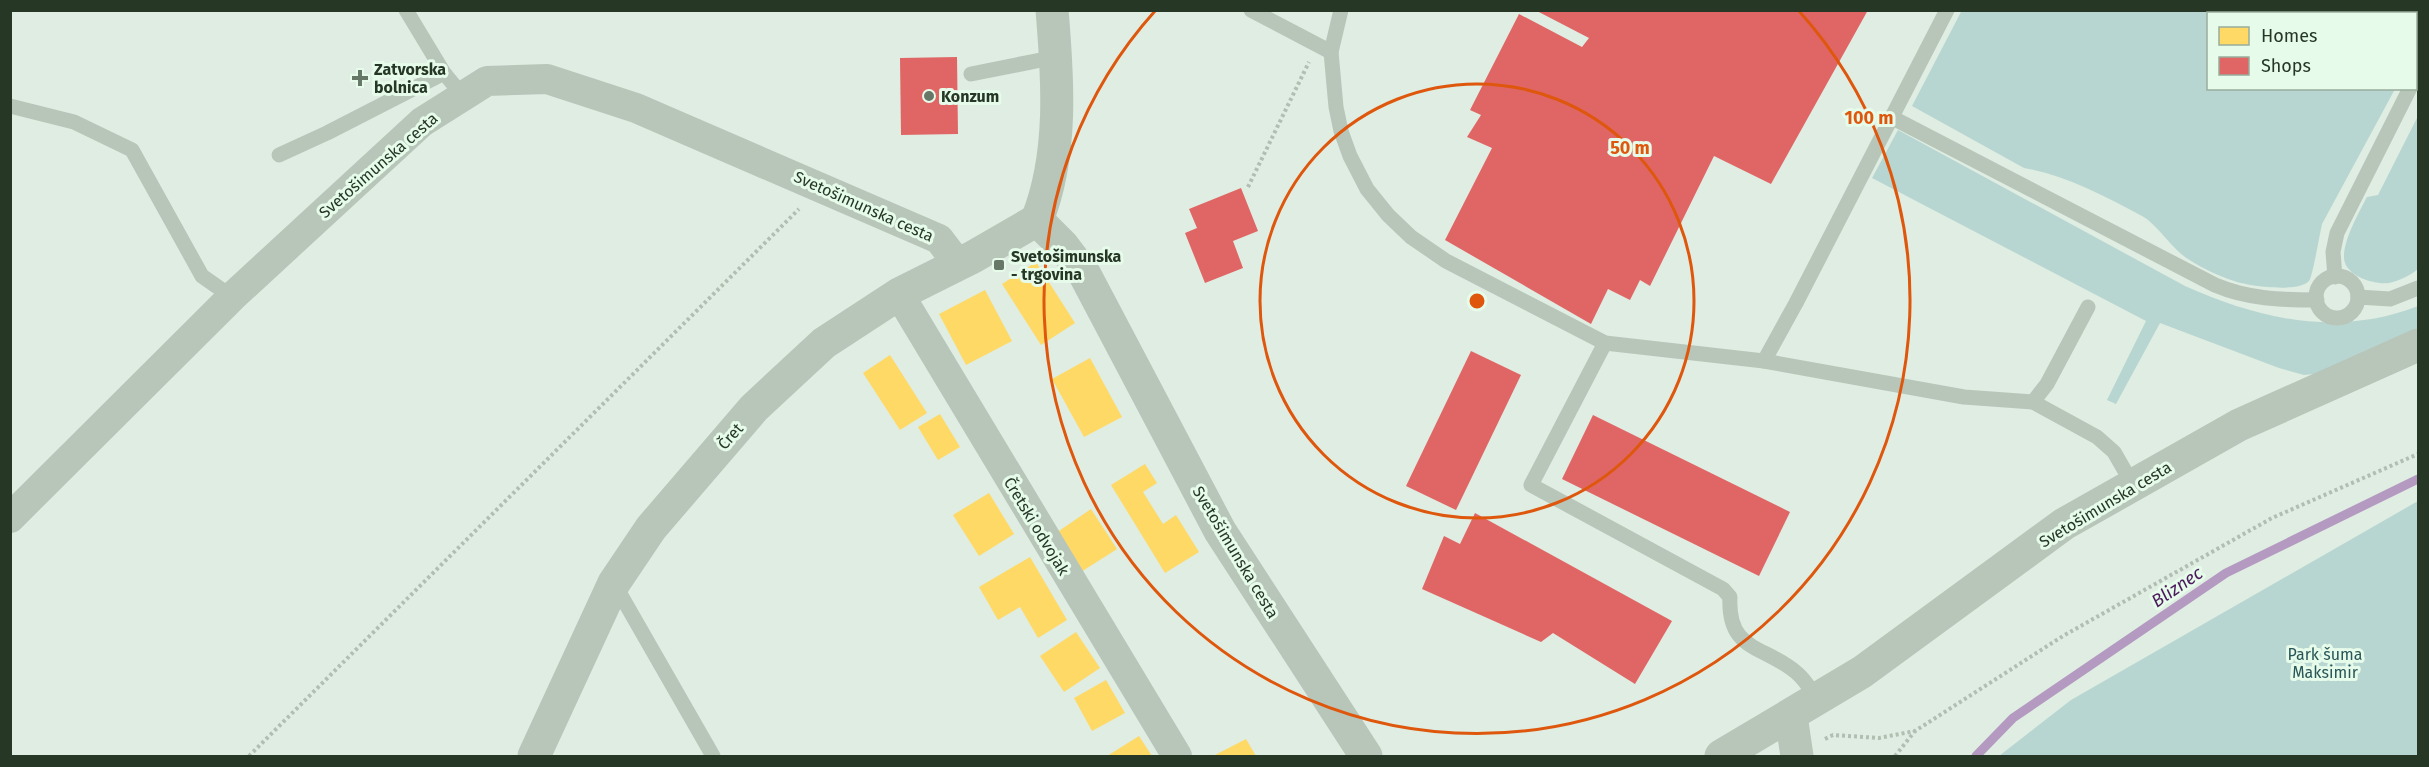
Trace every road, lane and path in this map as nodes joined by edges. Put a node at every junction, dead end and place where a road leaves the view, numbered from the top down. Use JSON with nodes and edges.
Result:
{"nodes":[{"id":1,"x":406,"y":10,"type":"edge"},
{"id":2,"x":1052,"y":10,"type":"edge"},
{"id":3,"x":1251,"y":10,"type":"edge"},
{"id":4,"x":1341,"y":10,"type":"edge"},
{"id":5,"x":1947,"y":10,"type":"edge"},
{"id":6,"x":1331,"y":52,"type":"junction"},
{"id":7,"x":1056,"y":57,"type":"junction"},
{"id":8,"x":1310,"y":59,"type":"dead end"},
{"id":9,"x":444,"y":74,"type":"junction"},
{"id":10,"x":972,"y":74,"type":"dead end"},
{"id":11,"x":2409,"y":90,"type":"edge"},
{"id":12,"x":463,"y":96,"type":"junction"},
{"id":13,"x":10,"y":106,"type":"edge"},
{"id":14,"x":1891,"y":117,"type":"junction"},
{"id":15,"x":279,"y":155,"type":"dead end"},
{"id":16,"x":1248,"y":187,"type":"dead end"},
{"id":17,"x":821,"y":188,"type":"junction"},
{"id":18,"x":1037,"y":220,"type":"junction"},
{"id":19,"x":958,"y":264,"type":"junction"},
{"id":20,"x":2335,"y":277,"type":"junction"},
{"id":21,"x":2418,"y":288,"type":"edge"},
{"id":22,"x":899,"y":294,"type":"junction"},
{"id":23,"x":232,"y":297,"type":"junction"},
{"id":24,"x":2358,"y":297,"type":"junction"},
{"id":25,"x":2317,"y":300,"type":"junction"},
{"id":26,"x":2088,"y":307,"type":"dead end"},
{"id":27,"x":1605,"y":343,"type":"junction"},
{"id":28,"x":2418,"y":345,"type":"edge"},
{"id":29,"x":1764,"y":361,"type":"junction"},
{"id":30,"x":2033,"y":402,"type":"junction"},
{"id":31,"x":2418,"y":454,"type":"edge"},
{"id":32,"x":2133,"y":486,"type":"junction"},
{"id":33,"x":10,"y":518,"type":"edge"},
{"id":34,"x":614,"y":583,"type":"junction"},
{"id":35,"x":1804,"y":708,"type":"junction"},
{"id":36,"x":1916,"y":732,"type":"junction"},
{"id":37,"x":1797,"y":755,"type":"edge"},
{"id":38,"x":249,"y":756,"type":"edge"},
{"id":39,"x":534,"y":756,"type":"edge"},
{"id":40,"x":713,"y":756,"type":"edge"},
{"id":41,"x":1177,"y":756,"type":"edge"},
{"id":42,"x":1366,"y":756,"type":"edge"},
{"id":43,"x":1721,"y":756,"type":"edge"},
{"id":44,"x":1895,"y":756,"type":"edge"}],
"edges":[{"from":1,"to":9,"type":"lane"},
{"from":2,"to":7,"type":"street"},
{"from":3,"to":6,"type":"lane"},
{"from":4,"to":6,"type":"lane"},
{"from":5,"to":14,"type":"lane"},
{"from":6,"to":27,"type":"lane"},
{"from":7,"to":10,"type":"lane"},
{"from":7,"to":18,"type":"street"},
{"from":8,"to":16,"type":"path"},
{"from":9,"to":12,"type":"lane"},
{"from":9,"to":15,"type":"lane"},
{"from":11,"to":20,"type":"lane"},
{"from":12,"to":17,"type":"street","name":"Svetošimunska cesta"},
{"from":12,"to":23,"type":"street","name":"Svetošimunska cesta"},
{"from":13,"to":23,"type":"lane"},
{"from":14,"to":25,"type":"lane"},
{"from":14,"to":29,"type":"lane"},
{"from":17,"to":19,"type":"street","name":"Svetošimunska cesta"},
{"from":17,"to":38,"type":"path"},
{"from":18,"to":19,"type":"street","name":"Čret"},
{"from":18,"to":42,"type":"street","name":"Svetošimunska cesta"},
{"from":19,"to":22,"type":"street","name":"Čret"},
{"from":20,"to":24,"type":"lane"},
{"from":20,"to":25,"type":"lane"},
{"from":21,"to":24,"type":"lane"},
{"from":22,"to":34,"type":"street","name":"Čret"},
{"from":22,"to":41,"type":"street","name":"Čretski odvojak"},
{"from":23,"to":33,"type":"street","name":"Svetošimunska cesta"},
{"from":24,"to":25,"type":"lane"},
{"from":26,"to":30,"type":"lane"},
{"from":27,"to":29,"type":"lane"},
{"from":27,"to":35,"type":"lane"},
{"from":28,"to":32,"type":"street","name":"Svetošimunska cesta"},
{"from":29,"to":30,"type":"lane"},
{"from":30,"to":32,"type":"lane"},
{"from":31,"to":36,"type":"path"},
{"from":32,"to":35,"type":"street","name":"Svetošimunska cesta"},
{"from":34,"to":39,"type":"street","name":"Čret"},
{"from":34,"to":40,"type":"lane"},
{"from":35,"to":37,"type":"street"},
{"from":35,"to":43,"type":"street","name":"Svetošimunska cesta"},
{"from":36,"to":37,"type":"path"},
{"from":36,"to":44,"type":"path"}]}
